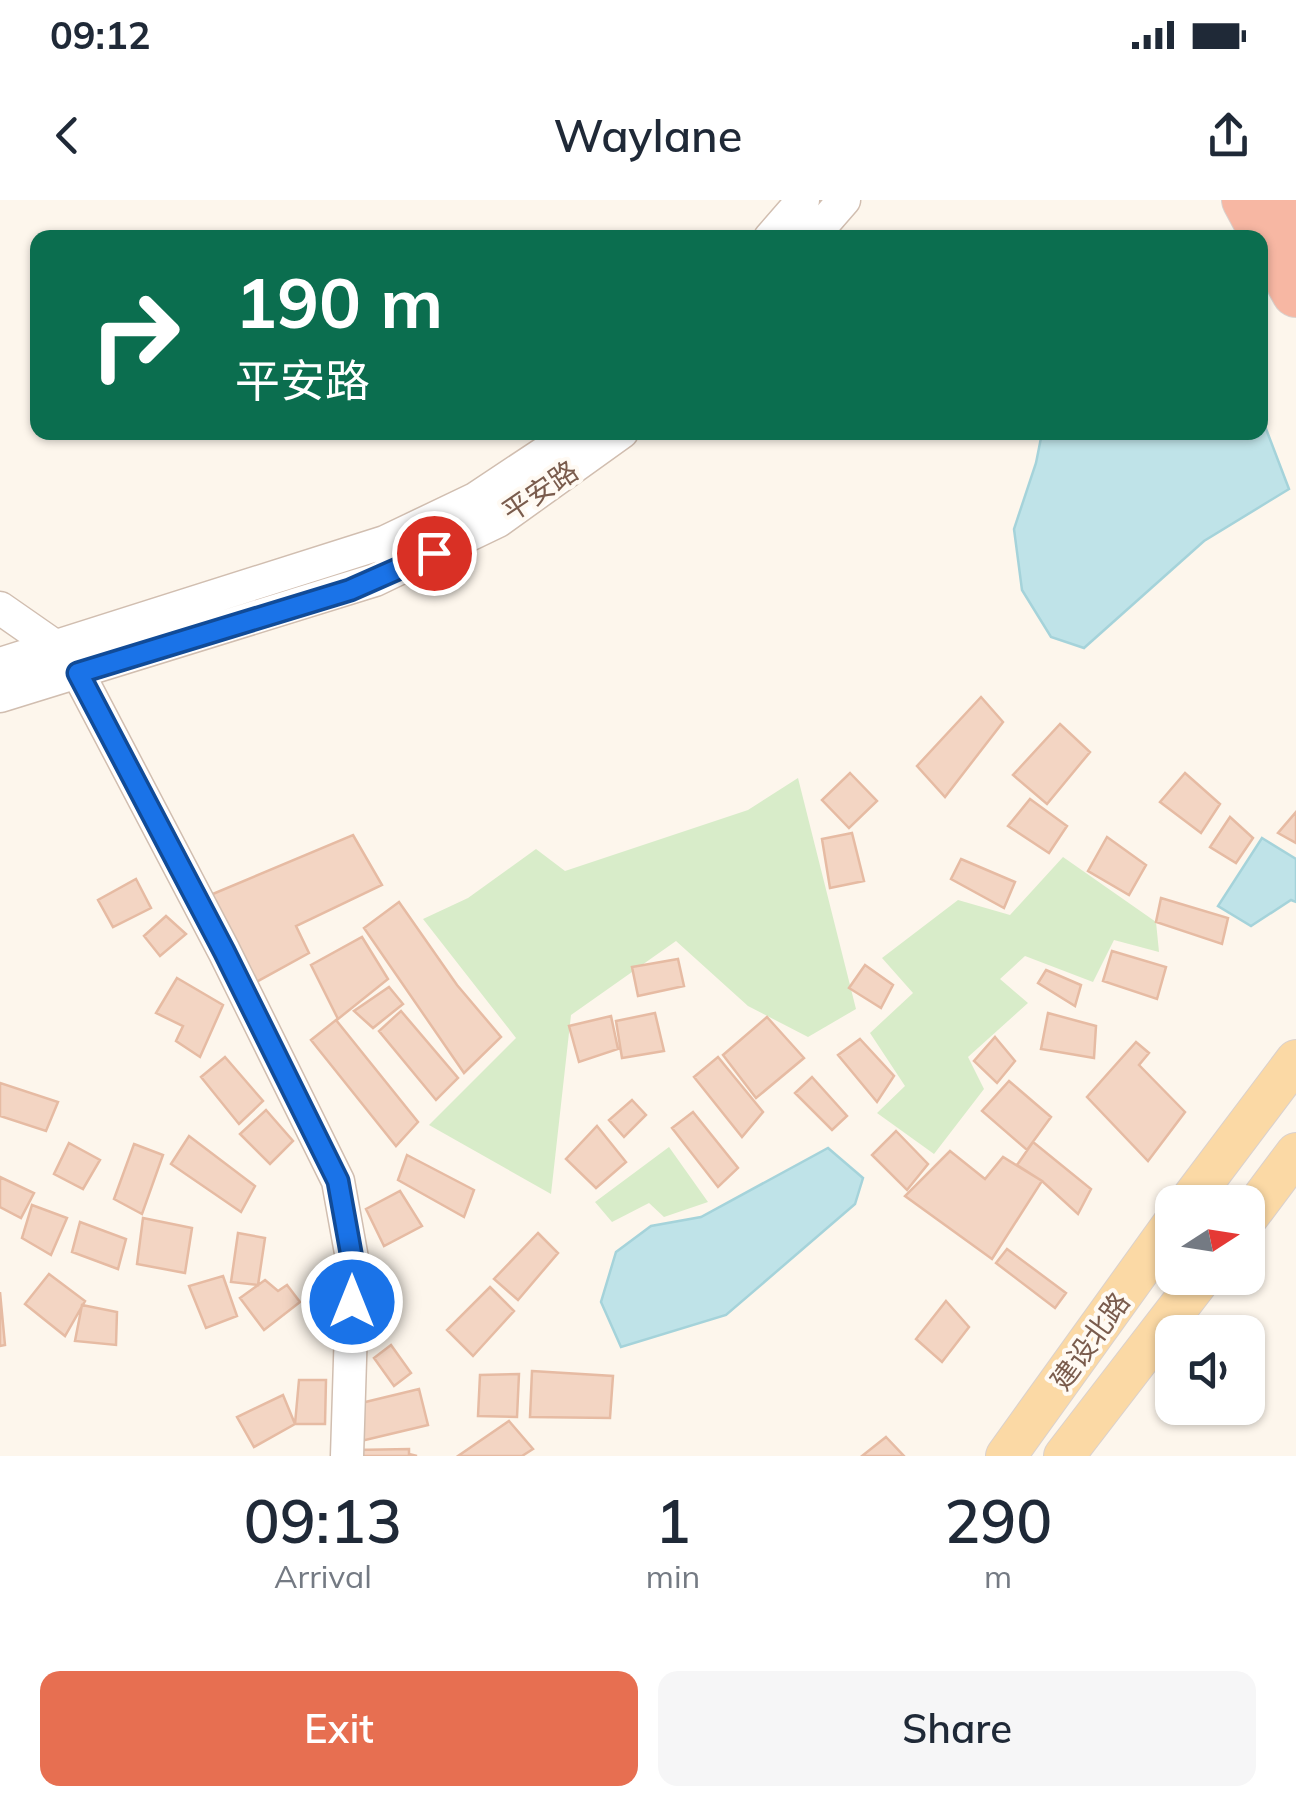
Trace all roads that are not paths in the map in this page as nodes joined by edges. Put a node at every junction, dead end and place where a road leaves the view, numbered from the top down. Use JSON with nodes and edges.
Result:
{"nodes":[{"id":1,"x":804,"y":200,"type":"edge"},
{"id":2,"x":844,"y":200,"type":"edge"},
{"id":3,"x":1246,"y":200,"type":"edge"},
{"id":4,"x":1286,"y":200,"type":"edge"},
{"id":5,"x":1296,"y":220,"type":"edge"},
{"id":6,"x":777,"y":230,"type":"edge"},
{"id":7,"x":818,"y":230,"type":"edge"},
{"id":8,"x":1262,"y":230,"type":"edge"},
{"id":9,"x":1268,"y":241,"type":"edge"},
{"id":10,"x":1296,"y":293,"type":"edge"},
{"id":11,"x":564,"y":440,"type":"edge"},
{"id":12,"x":612,"y":440,"type":"edge"},
{"id":13,"x":0,"y":608,"type":"edge"},
{"id":14,"x":56,"y":647,"type":"junction"},
{"id":15,"x":0,"y":664,"type":"edge"},
{"id":16,"x":78,"y":673,"type":"junction"},
{"id":17,"x":0,"y":696,"type":"edge"},
{"id":18,"x":1296,"y":1060,"type":"edge"},
{"id":19,"x":1296,"y":1153,"type":"edge"},
{"id":20,"x":1202,"y":1185,"type":"edge"},
{"id":21,"x":1265,"y":1194,"type":"edge"},
{"id":22,"x":1155,"y":1249,"type":"edge"},
{"id":23,"x":1188,"y":1295,"type":"edge"},
{"id":24,"x":347,"y":1456,"type":"edge"},
{"id":25,"x":1006,"y":1456,"type":"edge"},
{"id":26,"x":1064,"y":1456,"type":"edge"}],
"edges":[{"from":1,"to":6,"type":"street"},
{"from":2,"to":7,"type":"street"},
{"from":3,"to":8,"type":"highway"},
{"from":4,"to":5,"type":"highway"},
{"from":9,"to":10,"type":"highway"},
{"from":11,"to":14,"type":"street","name":"平安路"},
{"from":12,"to":16,"type":"street","name":"平安路"},
{"from":13,"to":14,"type":"street"},
{"from":14,"to":15,"type":"street","name":"平安路"},
{"from":14,"to":16,"type":"street"},
{"from":16,"to":17,"type":"street","name":"平安路"},
{"from":16,"to":24,"type":"street"},
{"from":18,"to":20,"type":"main road"},
{"from":19,"to":21,"type":"main road"},
{"from":22,"to":25,"type":"main road","name":"建设北路"},
{"from":23,"to":26,"type":"main road","name":"建设北路"}]}
